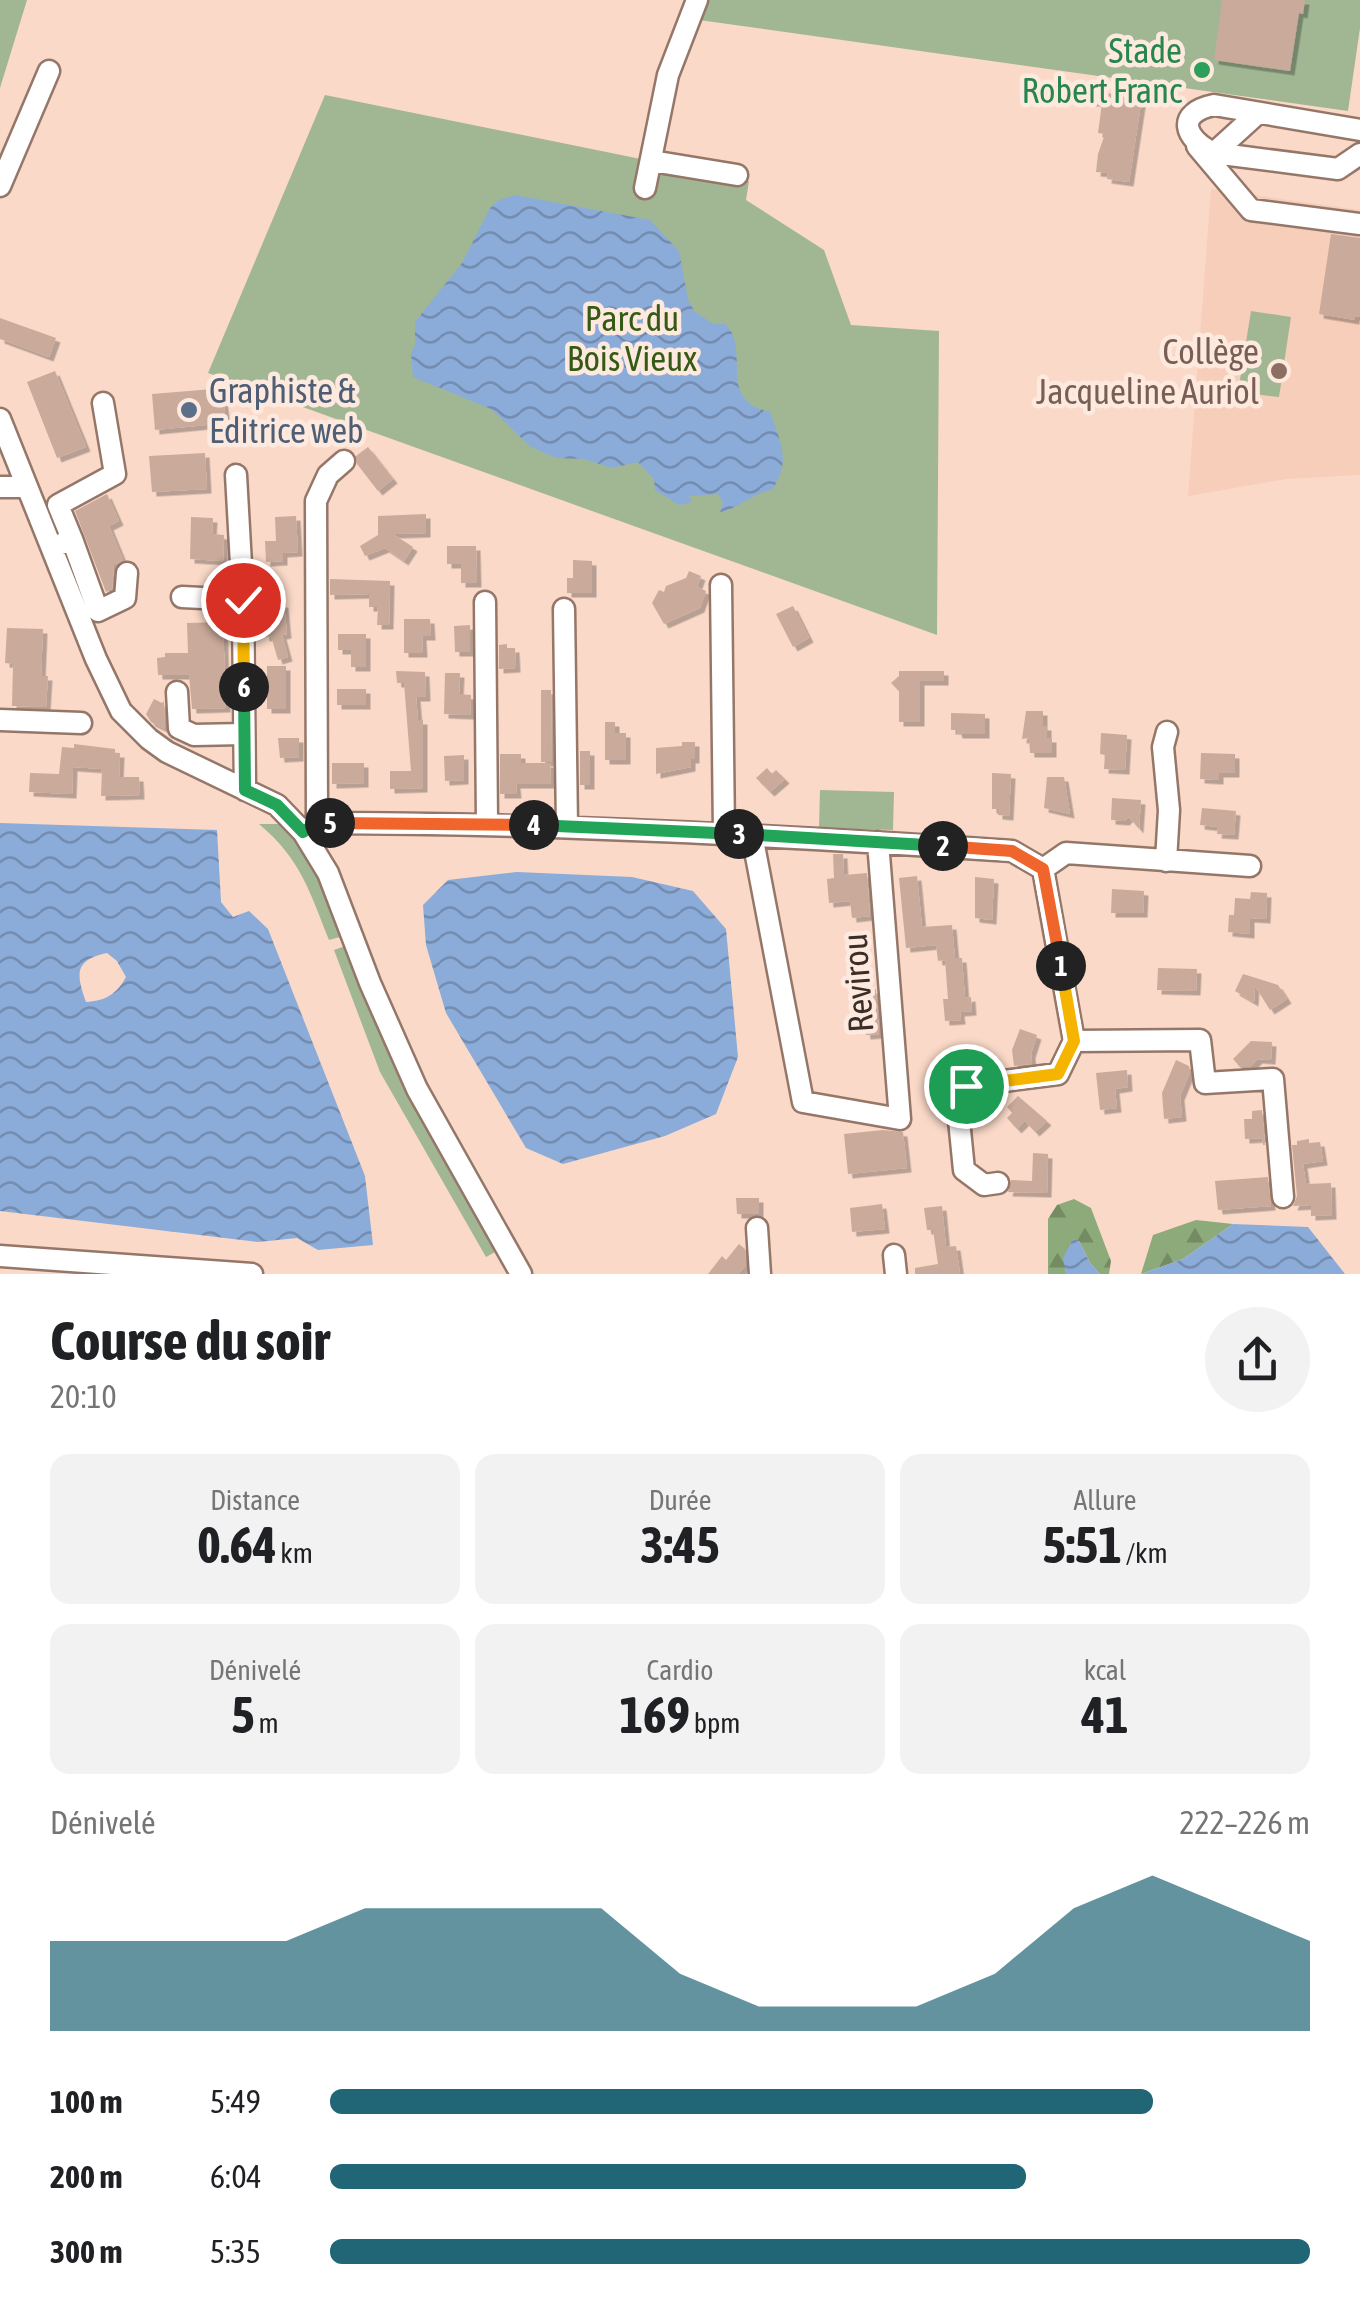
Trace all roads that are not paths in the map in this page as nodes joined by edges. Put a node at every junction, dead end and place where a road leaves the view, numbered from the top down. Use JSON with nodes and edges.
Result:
{"nodes":[{"id":1,"x":696,"y":0,"type":"edge"},
{"id":2,"x":49,"y":71,"type":"dead end"},
{"id":3,"x":1258,"y":113,"type":"junction"},
{"id":4,"x":1360,"y":130,"type":"edge"},
{"id":5,"x":1204,"y":149,"type":"junction"},
{"id":6,"x":1360,"y":154,"type":"edge"},
{"id":7,"x":652,"y":161,"type":"junction"},
{"id":8,"x":738,"y":174,"type":"dead end"},
{"id":9,"x":0,"y":186,"type":"edge"},
{"id":10,"x":645,"y":188,"type":"dead end"},
{"id":11,"x":1360,"y":224,"type":"edge"},
{"id":12,"x":103,"y":403,"type":"dead end"},
{"id":13,"x":0,"y":419,"type":"edge"},
{"id":14,"x":344,"y":461,"type":"dead end"},
{"id":15,"x":236,"y":475,"type":"dead end"},
{"id":16,"x":0,"y":487,"type":"edge"},
{"id":17,"x":27,"y":487,"type":"junction"},
{"id":18,"x":72,"y":539,"type":"junction"},
{"id":19,"x":52,"y":548,"type":"junction"},
{"id":20,"x":127,"y":573,"type":"dead end"},
{"id":21,"x":303,"y":576,"type":"dead end"},
{"id":22,"x":721,"y":585,"type":"dead end"},
{"id":23,"x":182,"y":597,"type":"dead end"},
{"id":24,"x":243,"y":600,"type":"junction"},
{"id":25,"x":485,"y":602,"type":"dead end"},
{"id":26,"x":564,"y":609,"type":"dead end"},
{"id":27,"x":177,"y":692,"type":"dead end"},
{"id":28,"x":0,"y":720,"type":"edge"},
{"id":29,"x":81,"y":722,"type":"dead end"},
{"id":30,"x":1167,"y":732,"type":"dead end"},
{"id":31,"x":244,"y":734,"type":"junction"},
{"id":32,"x":245,"y":790,"type":"junction"},
{"id":33,"x":487,"y":823,"type":"junction"},
{"id":34,"x":567,"y":827,"type":"junction"},
{"id":35,"x":309,"y":828,"type":"junction"},
{"id":36,"x":724,"y":833,"type":"junction"},
{"id":37,"x":752,"y":835,"type":"junction"},
{"id":38,"x":878,"y":842,"type":"junction"},
{"id":39,"x":1166,"y":861,"type":"junction"},
{"id":40,"x":1250,"y":866,"type":"dead end"},
{"id":41,"x":1043,"y":869,"type":"junction"},
{"id":42,"x":1074,"y":1041,"type":"junction"},
{"id":43,"x":998,"y":1182,"type":"dead end"},
{"id":44,"x":1283,"y":1197,"type":"dead end"},
{"id":45,"x":758,"y":1228,"type":"dead end"},
{"id":46,"x":0,"y":1256,"type":"edge"},
{"id":47,"x":252,"y":1274,"type":"edge"},
{"id":48,"x":521,"y":1274,"type":"edge"},
{"id":49,"x":760,"y":1274,"type":"edge"}],
"edges":[{"from":1,"to":7,"type":"street"},
{"from":2,"to":9,"type":"street"},
{"from":3,"to":4,"type":"street"},
{"from":3,"to":5,"type":"street"},
{"from":3,"to":5,"type":"street"},
{"from":5,"to":6,"type":"street"},
{"from":5,"to":11,"type":"street"},
{"from":7,"to":8,"type":"street"},
{"from":7,"to":10,"type":"street"},
{"from":12,"to":18,"type":"street"},
{"from":13,"to":17,"type":"street"},
{"from":14,"to":35,"type":"street"},
{"from":15,"to":24,"type":"street"},
{"from":16,"to":17,"type":"street"},
{"from":17,"to":19,"type":"street"},
{"from":18,"to":19,"type":"street"},
{"from":18,"to":20,"type":"street"},
{"from":19,"to":32,"type":"street"},
{"from":21,"to":35,"type":"street"},
{"from":22,"to":36,"type":"street"},
{"from":23,"to":24,"type":"street"},
{"from":24,"to":31,"type":"street"},
{"from":25,"to":33,"type":"street"},
{"from":26,"to":34,"type":"street"},
{"from":27,"to":31,"type":"street"},
{"from":28,"to":29,"type":"street"},
{"from":30,"to":39,"type":"street"},
{"from":31,"to":32,"type":"street"},
{"from":32,"to":35,"type":"street"},
{"from":33,"to":34,"type":"street"},
{"from":33,"to":35,"type":"street"},
{"from":34,"to":36,"type":"street"},
{"from":35,"to":48,"type":"street"},
{"from":36,"to":37,"type":"street"},
{"from":37,"to":38,"type":"street"},
{"from":37,"to":38,"type":"street","name":"Revirou"},
{"from":38,"to":41,"type":"street"},
{"from":39,"to":40,"type":"street"},
{"from":39,"to":41,"type":"street"},
{"from":41,"to":42,"type":"street"},
{"from":42,"to":43,"type":"street"},
{"from":42,"to":44,"type":"street"},
{"from":45,"to":49,"type":"street"},
{"from":46,"to":47,"type":"street"}]}
